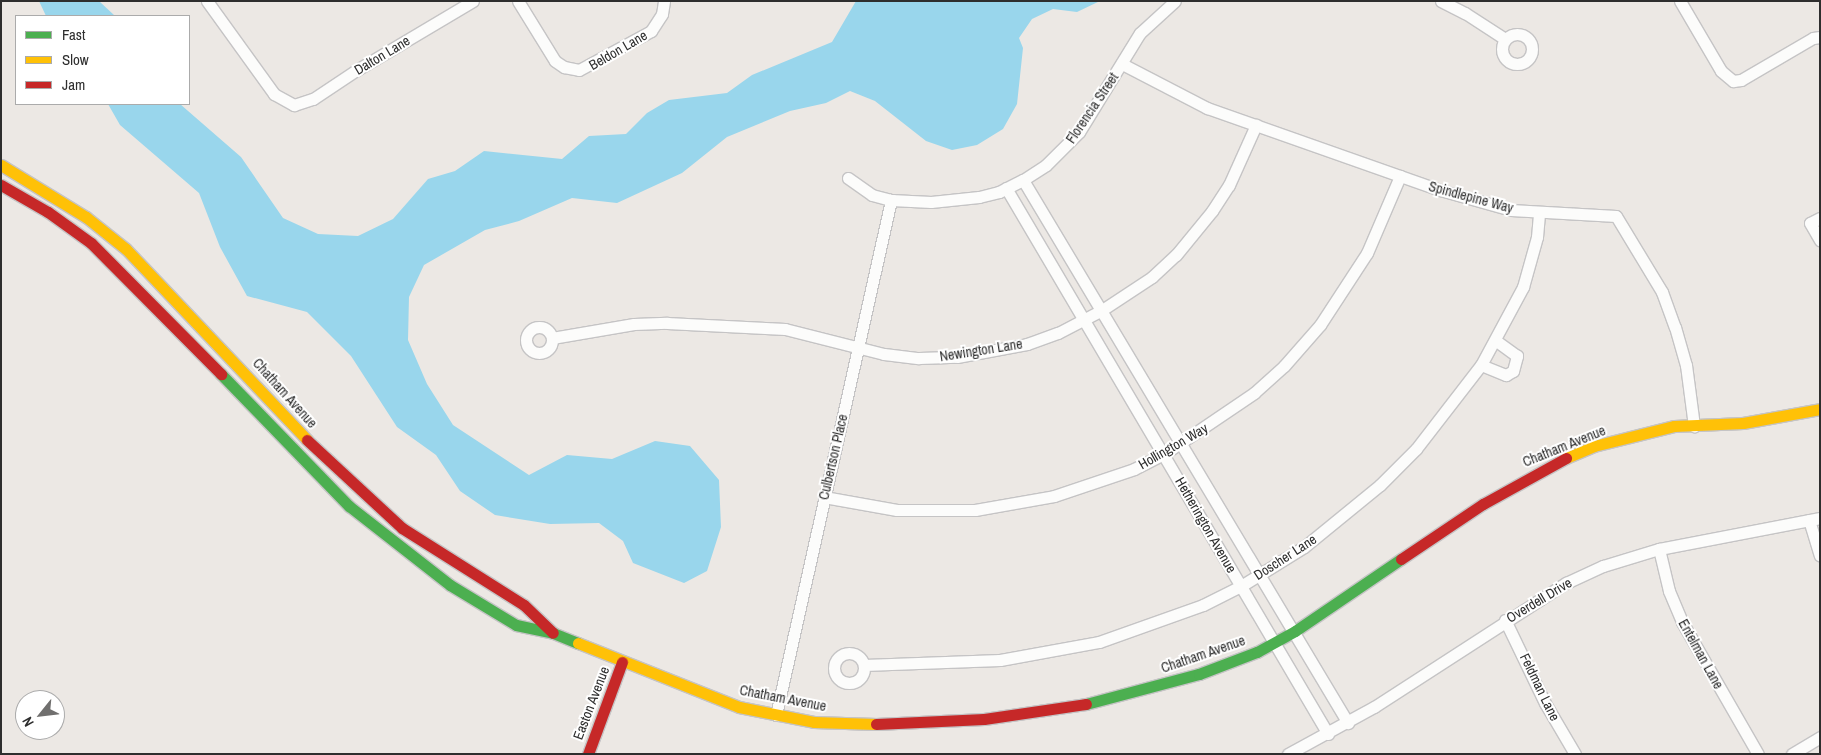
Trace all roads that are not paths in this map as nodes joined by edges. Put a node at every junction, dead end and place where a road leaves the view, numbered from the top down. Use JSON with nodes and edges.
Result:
{"nodes":[{"id":1,"x":208,"y":1,"type":"edge"},
{"id":2,"x":473,"y":1,"type":"edge"},
{"id":3,"x":518,"y":1,"type":"edge"},
{"id":4,"x":664,"y":1,"type":"edge"},
{"id":5,"x":1175,"y":1,"type":"edge"},
{"id":6,"x":1441,"y":1,"type":"edge"},
{"id":7,"x":1680,"y":1,"type":"edge"},
{"id":8,"x":1820,"y":37,"type":"edge"},
{"id":9,"x":1505,"y":40,"type":"dead end"},
{"id":10,"x":1122,"y":64,"type":"junction"},
{"id":11,"x":1256,"y":125,"type":"junction"},
{"id":12,"x":1,"y":165,"type":"edge"},
{"id":13,"x":1400,"y":176,"type":"junction"},
{"id":14,"x":848,"y":178,"type":"dead end"},
{"id":15,"x":1024,"y":180,"type":"junction"},
{"id":16,"x":1,"y":186,"type":"edge"},
{"id":17,"x":1006,"y":188,"type":"junction"},
{"id":18,"x":891,"y":200,"type":"junction"},
{"id":19,"x":1539,"y":212,"type":"junction"},
{"id":20,"x":1820,"y":218,"type":"edge"},
{"id":21,"x":1820,"y":240,"type":"edge"},
{"id":22,"x":1102,"y":310,"type":"junction"},
{"id":23,"x":1084,"y":320,"type":"junction"},
{"id":24,"x":552,"y":338,"type":"dead end"},
{"id":25,"x":1495,"y":340,"type":"junction"},
{"id":26,"x":858,"y":348,"type":"junction"},
{"id":27,"x":1481,"y":365,"type":"junction"},
{"id":28,"x":1820,"y":410,"type":"edge"},
{"id":29,"x":1694,"y":426,"type":"junction"},
{"id":30,"x":1181,"y":444,"type":"junction"},
{"id":31,"x":1164,"y":454,"type":"junction"},
{"id":32,"x":824,"y":497,"type":"junction"},
{"id":33,"x":1814,"y":519,"type":"edge"},
{"id":34,"x":1659,"y":549,"type":"junction"},
{"id":35,"x":1820,"y":555,"type":"edge"},
{"id":36,"x":1261,"y":574,"type":"junction"},
{"id":37,"x":1241,"y":586,"type":"junction"},
{"id":38,"x":1505,"y":620,"type":"junction"},
{"id":39,"x":1295,"y":630,"type":"junction"},
{"id":40,"x":553,"y":633,"type":"junction"},
{"id":41,"x":1274,"y":642,"type":"junction"},
{"id":42,"x":622,"y":662,"type":"junction"},
{"id":43,"x":864,"y":665,"type":"dead end"},
{"id":44,"x":776,"y":715,"type":"junction"},
{"id":45,"x":1348,"y":723,"type":"junction"},
{"id":46,"x":1328,"y":734,"type":"junction"},
{"id":47,"x":1820,"y":737,"type":"edge"},
{"id":48,"x":588,"y":754,"type":"edge"},
{"id":49,"x":1288,"y":754,"type":"edge"},
{"id":50,"x":1575,"y":754,"type":"edge"},
{"id":51,"x":1758,"y":754,"type":"edge"},
{"id":52,"x":1792,"y":754,"type":"edge"}],
"edges":[{"from":1,"to":2,"type":"street","name":"Dalton Lane"},
{"from":3,"to":4,"type":"street","name":"Beldon Lane"},
{"from":5,"to":10,"type":"street","name":"Florencia Street"},
{"from":6,"to":9,"type":"street"},
{"from":7,"to":8,"type":"street"},
{"from":10,"to":11,"type":"street","name":"Spindlepine Way"},
{"from":10,"to":15,"type":"street","name":"Florencia Street"},
{"from":11,"to":13,"type":"street","name":"Spindlepine Way"},
{"from":11,"to":22,"type":"street","name":"Newington Lane"},
{"from":12,"to":40,"type":"street","name":"Chatham Avenue"},
{"from":13,"to":19,"type":"street","name":"Spindlepine Way"},
{"from":13,"to":30,"type":"street","name":"Hollington Way"},
{"from":14,"to":18,"type":"street","name":"Florencia Street"},
{"from":15,"to":17,"type":"street","name":"Florencia Street"},
{"from":15,"to":22,"type":"street","name":"Hetherington Avenue"},
{"from":16,"to":40,"type":"street","name":"Chatham Avenue"},
{"from":17,"to":18,"type":"street","name":"Florencia Street"},
{"from":17,"to":23,"type":"street","name":"Hetherington Avenue"},
{"from":18,"to":26,"type":"street","name":"Culbertson Place"},
{"from":19,"to":25,"type":"street","name":"Doscher Lane"},
{"from":19,"to":29,"type":"street","name":"Spindlepine Way"},
{"from":20,"to":21,"type":"street"},
{"from":22,"to":23,"type":"street","name":"Newington Lane"},
{"from":22,"to":30,"type":"street","name":"Hetherington Avenue"},
{"from":23,"to":26,"type":"street","name":"Newington Lane"},
{"from":23,"to":31,"type":"street","name":"Hetherington Avenue"},
{"from":24,"to":26,"type":"street","name":"Newington Lane"},
{"from":25,"to":27,"type":"street","name":"Doscher Lane"},
{"from":25,"to":27,"type":"street"},
{"from":26,"to":32,"type":"street","name":"Culbertson Place"},
{"from":27,"to":36,"type":"street","name":"Doscher Lane"},
{"from":28,"to":29,"type":"street","name":"Chatham Avenue"},
{"from":29,"to":39,"type":"street","name":"Chatham Avenue"},
{"from":30,"to":31,"type":"street","name":"Hollington Way"},
{"from":30,"to":36,"type":"street","name":"Hetherington Avenue"},
{"from":31,"to":32,"type":"street","name":"Hollington Way"},
{"from":31,"to":37,"type":"street","name":"Hetherington Avenue"},
{"from":32,"to":44,"type":"street","name":"Culbertson Place"},
{"from":33,"to":34,"type":"street","name":"Overdell Drive"},
{"from":33,"to":35,"type":"street"},
{"from":34,"to":38,"type":"street","name":"Overdell Drive"},
{"from":34,"to":51,"type":"street","name":"Entelman Lane"},
{"from":36,"to":37,"type":"street","name":"Doscher Lane"},
{"from":36,"to":39,"type":"street","name":"Hetherington Avenue"},
{"from":37,"to":41,"type":"street","name":"Hetherington Avenue"},
{"from":37,"to":43,"type":"street","name":"Doscher Lane"},
{"from":38,"to":45,"type":"street","name":"Overdell Drive"},
{"from":38,"to":50,"type":"street","name":"Feldman Lane"},
{"from":39,"to":41,"type":"street","name":"Chatham Avenue"},
{"from":39,"to":45,"type":"street","name":"Hetherington Avenue"},
{"from":40,"to":42,"type":"street","name":"Chatham Avenue"},
{"from":41,"to":44,"type":"street","name":"Chatham Avenue"},
{"from":41,"to":46,"type":"street","name":"Hetherington Avenue"},
{"from":42,"to":44,"type":"street","name":"Chatham Avenue"},
{"from":42,"to":48,"type":"street","name":"Easton Avenue"},
{"from":45,"to":46,"type":"street","name":"Overdell Drive"},
{"from":46,"to":49,"type":"street","name":"Overdell Drive"},
{"from":47,"to":52,"type":"street"}]}
